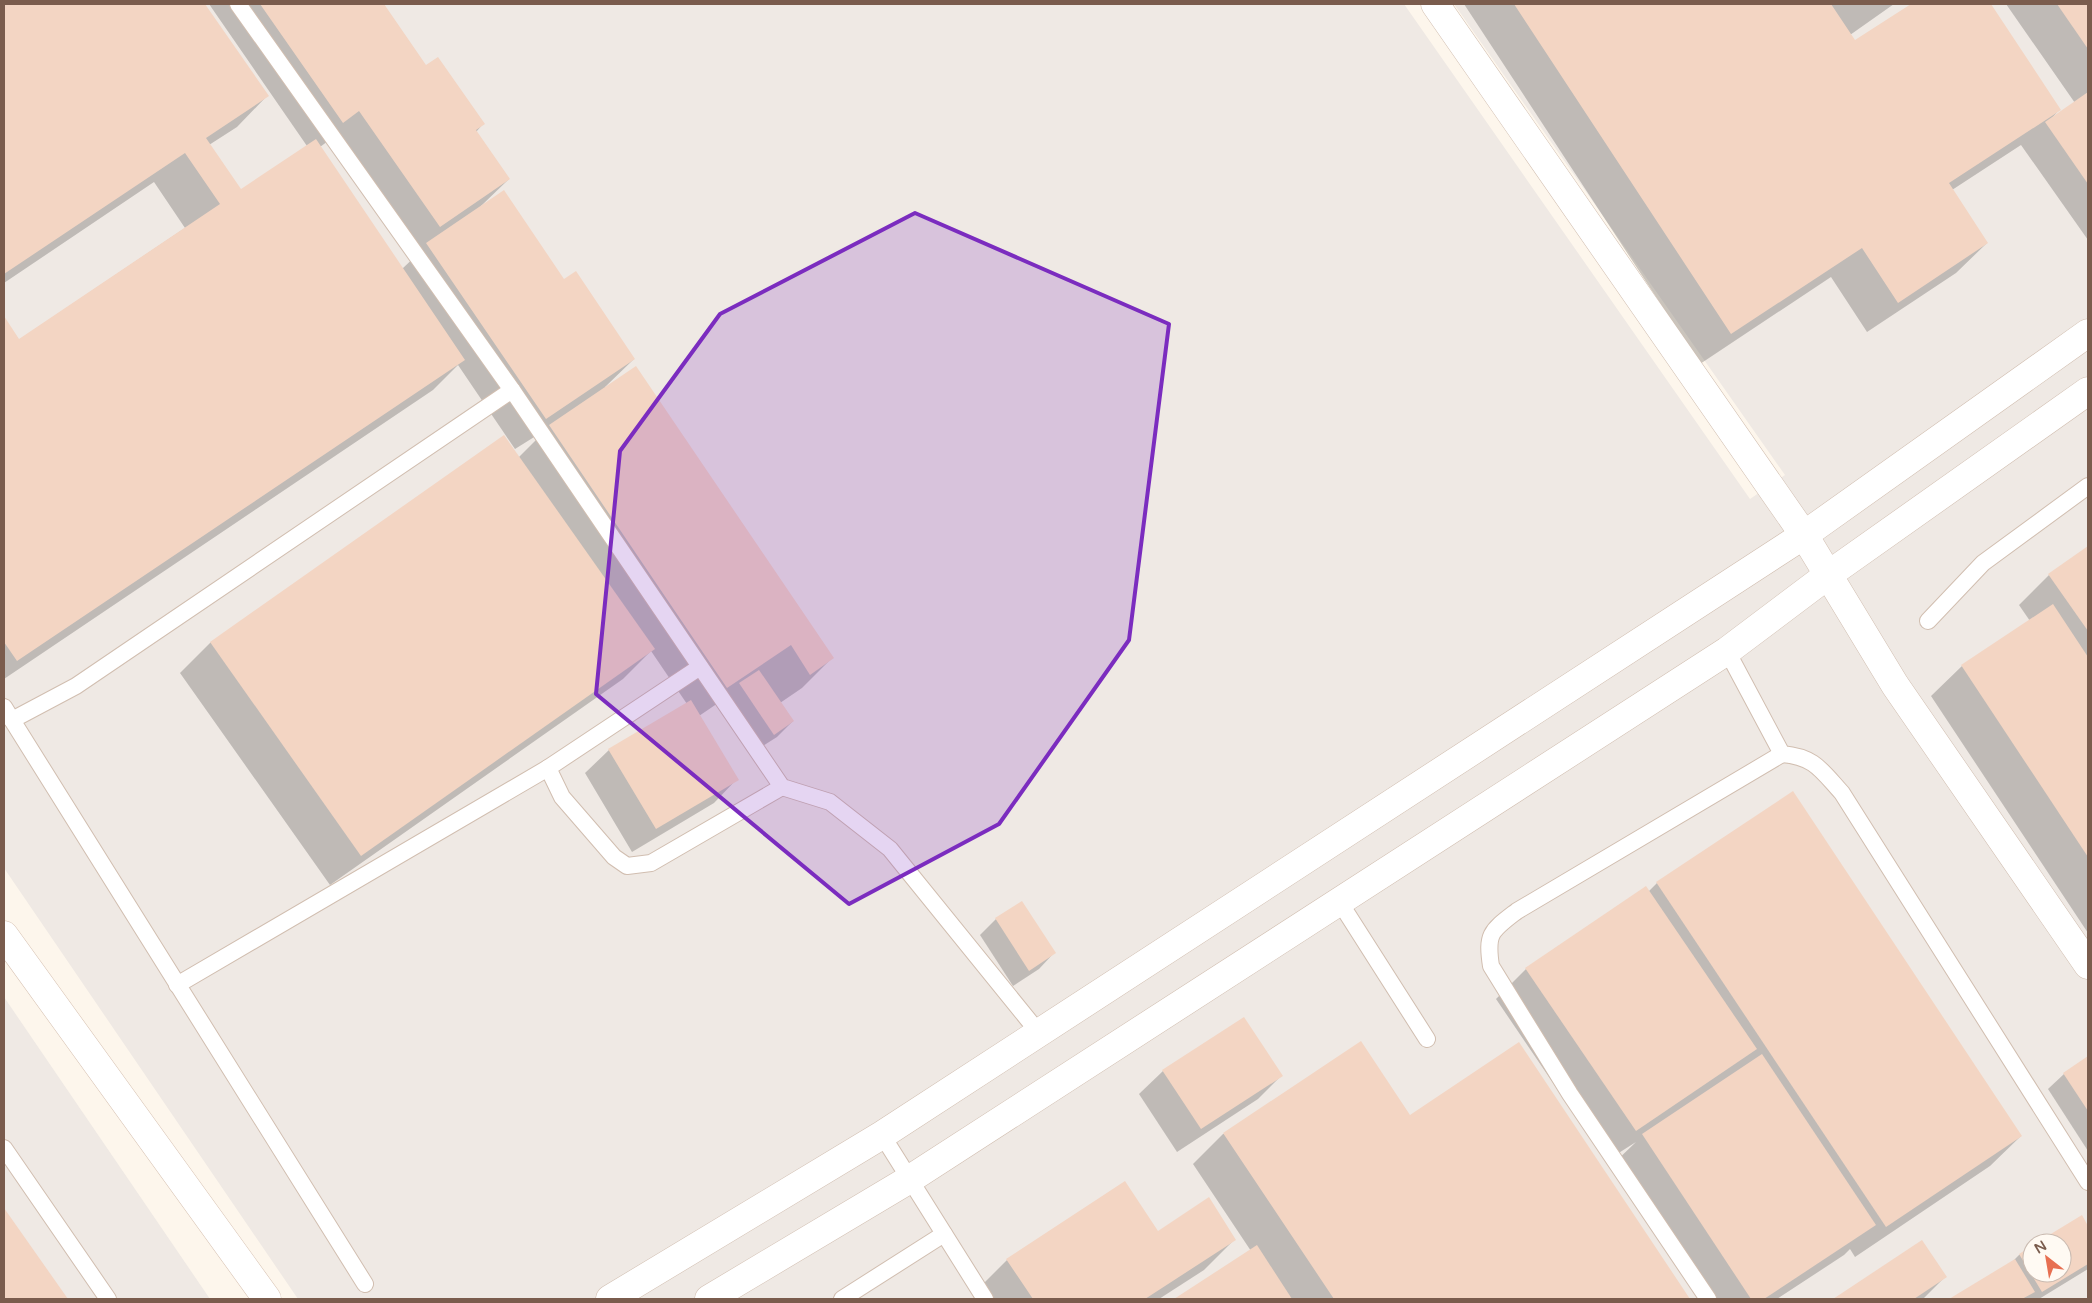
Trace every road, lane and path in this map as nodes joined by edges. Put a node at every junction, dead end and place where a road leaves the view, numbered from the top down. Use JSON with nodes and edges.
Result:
{"nodes":[{"id":1,"x":238,"y":4,"type":"edge"},
{"id":2,"x":1435,"y":4,"type":"edge"},
{"id":3,"x":2088,"y":333,"type":"edge"},
{"id":4,"x":512,"y":390,"type":"junction"},
{"id":5,"x":2088,"y":391,"type":"edge"},
{"id":6,"x":2088,"y":486,"type":"edge"},
{"id":7,"x":1804,"y":535,"type":"junction"},
{"id":8,"x":1828,"y":575,"type":"junction"},
{"id":9,"x":1928,"y":622,"type":"dead end"},
{"id":10,"x":1727,"y":651,"type":"junction"},
{"id":11,"x":700,"y":667,"type":"junction"},
{"id":12,"x":8,"y":713,"type":"edge"},
{"id":13,"x":1782,"y":754,"type":"junction"},
{"id":14,"x":548,"y":768,"type":"junction"},
{"id":15,"x":782,"y":787,"type":"junction"},
{"id":16,"x":1339,"y":901,"type":"junction"},
{"id":17,"x":4,"y":935,"type":"edge"},
{"id":18,"x":2088,"y":965,"type":"edge"},
{"id":19,"x":177,"y":985,"type":"junction"},
{"id":20,"x":1039,"y":1033,"type":"junction"},
{"id":21,"x":1427,"y":1039,"type":"dead end"},
{"id":22,"x":882,"y":1135,"type":"junction"},
{"id":23,"x":4,"y":1148,"type":"edge"},
{"id":24,"x":910,"y":1179,"type":"junction"},
{"id":25,"x":2088,"y":1182,"type":"edge"},
{"id":26,"x":944,"y":1234,"type":"junction"},
{"id":27,"x":365,"y":1284,"type":"dead end"},
{"id":28,"x":108,"y":1299,"type":"edge"},
{"id":29,"x":267,"y":1299,"type":"edge"},
{"id":30,"x":610,"y":1299,"type":"edge"},
{"id":31,"x":709,"y":1299,"type":"edge"},
{"id":32,"x":842,"y":1299,"type":"edge"},
{"id":33,"x":985,"y":1299,"type":"edge"},
{"id":34,"x":1708,"y":1299,"type":"edge"}],
"edges":[{"from":1,"to":4,"type":"lane"},
{"from":2,"to":7,"type":"street"},
{"from":3,"to":7,"type":"street"},
{"from":4,"to":11,"type":"lane"},
{"from":4,"to":12,"type":"lane"},
{"from":5,"to":8,"type":"street"},
{"from":6,"to":9,"type":"lane"},
{"from":7,"to":8,"type":"street"},
{"from":7,"to":20,"type":"street"},
{"from":8,"to":10,"type":"street"},
{"from":8,"to":18,"type":"street"},
{"from":10,"to":13,"type":"lane"},
{"from":10,"to":16,"type":"street"},
{"from":11,"to":14,"type":"lane"},
{"from":11,"to":15,"type":"lane"},
{"from":12,"to":19,"type":"lane"},
{"from":13,"to":25,"type":"lane"},
{"from":13,"to":34,"type":"lane"},
{"from":14,"to":15,"type":"lane"},
{"from":14,"to":19,"type":"lane"},
{"from":15,"to":20,"type":"lane"},
{"from":16,"to":21,"type":"lane"},
{"from":16,"to":24,"type":"street"},
{"from":17,"to":29,"type":"street"},
{"from":19,"to":27,"type":"lane"},
{"from":20,"to":22,"type":"street"},
{"from":22,"to":24,"type":"lane"},
{"from":22,"to":30,"type":"street"},
{"from":23,"to":28,"type":"lane"},
{"from":24,"to":26,"type":"lane"},
{"from":24,"to":31,"type":"street"},
{"from":26,"to":32,"type":"lane"},
{"from":26,"to":33,"type":"lane"}]}
